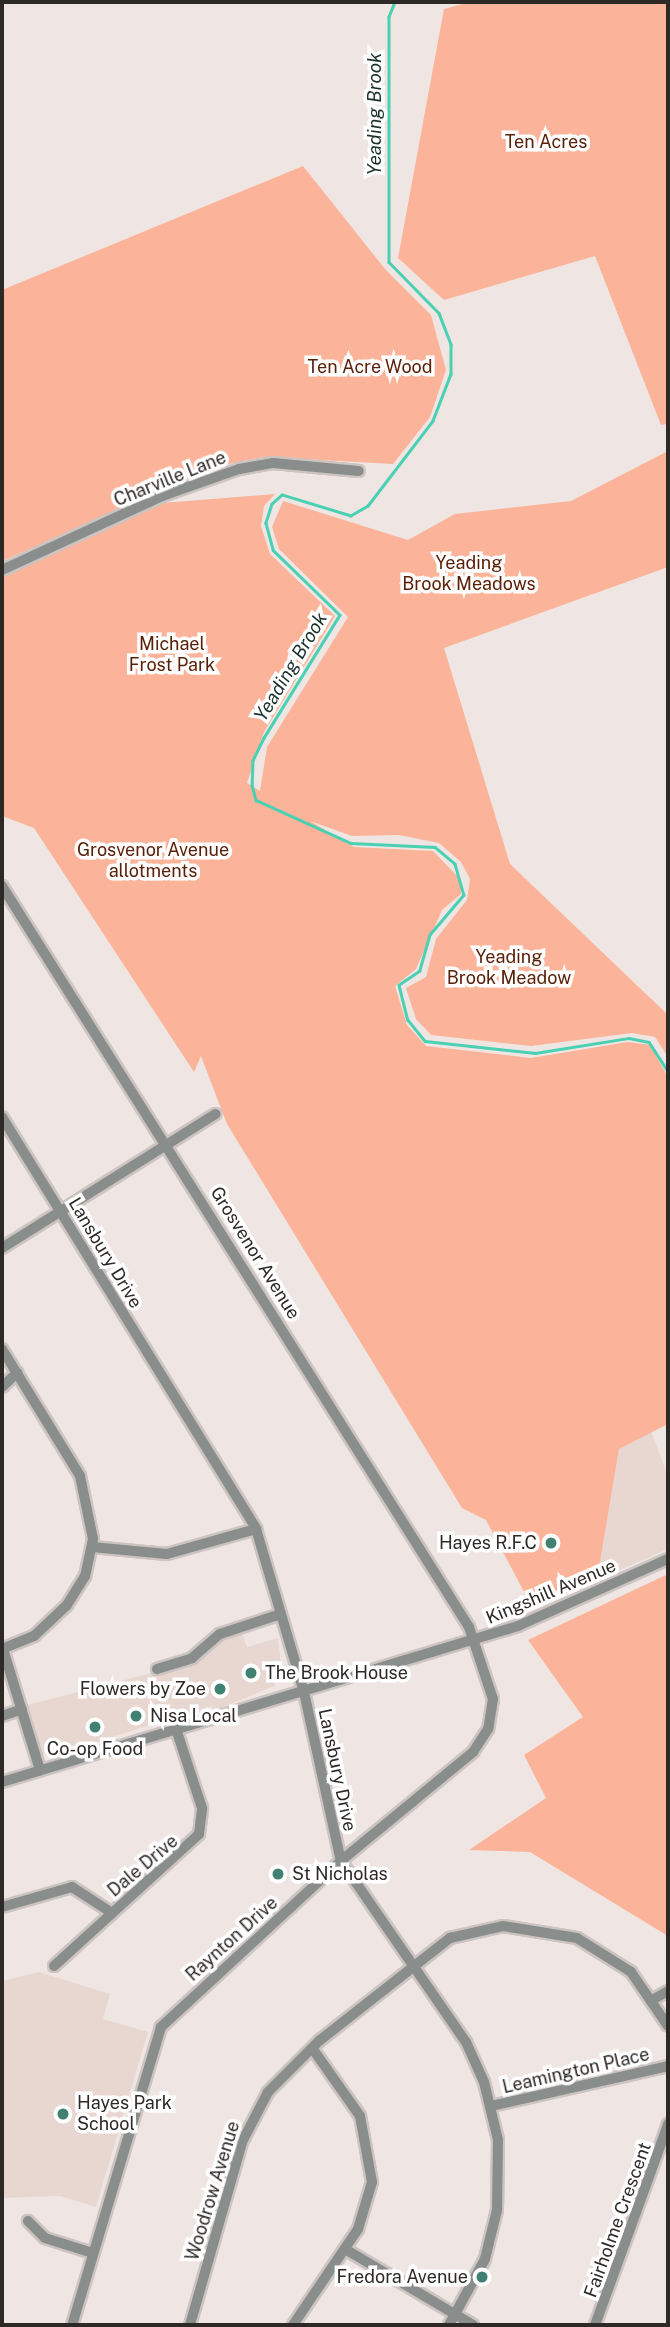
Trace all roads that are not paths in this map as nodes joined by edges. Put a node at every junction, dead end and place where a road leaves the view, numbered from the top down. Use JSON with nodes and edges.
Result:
{"nodes":[{"id":1,"x":359,"y":471,"type":"dead end"},
{"id":2,"x":2,"y":570,"type":"edge"},
{"id":3,"x":2,"y":886,"type":"edge"},
{"id":4,"x":216,"y":1114,"type":"dead end"},
{"id":5,"x":2,"y":1117,"type":"edge"},
{"id":6,"x":168,"y":1144,"type":"junction"},
{"id":7,"x":61,"y":1211,"type":"junction"},
{"id":8,"x":2,"y":1248,"type":"edge"},
{"id":9,"x":2,"y":1349,"type":"edge"},
{"id":10,"x":17,"y":1373,"type":"junction"},
{"id":11,"x":2,"y":1387,"type":"edge"},
{"id":12,"x":256,"y":1529,"type":"junction"},
{"id":13,"x":92,"y":1547,"type":"junction"},
{"id":14,"x":668,"y":1559,"type":"edge"},
{"id":15,"x":281,"y":1614,"type":"junction"},
{"id":16,"x":475,"y":1640,"type":"junction"},
{"id":17,"x":2,"y":1649,"type":"edge"},
{"id":18,"x":157,"y":1669,"type":"dead end"},
{"id":19,"x":304,"y":1692,"type":"junction"},
{"id":20,"x":22,"y":1709,"type":"junction"},
{"id":21,"x":2,"y":1716,"type":"edge"},
{"id":22,"x":176,"y":1729,"type":"junction"},
{"id":23,"x":40,"y":1770,"type":"junction"},
{"id":24,"x":2,"y":1782,"type":"edge"},
{"id":25,"x":341,"y":1861,"type":"junction"},
{"id":26,"x":2,"y":1907,"type":"edge"},
{"id":27,"x":112,"y":1913,"type":"junction"},
{"id":28,"x":54,"y":1966,"type":"dead end"},
{"id":29,"x":412,"y":1966,"type":"junction"},
{"id":30,"x":668,"y":1991,"type":"edge"},
{"id":31,"x":654,"y":1999,"type":"junction"},
{"id":32,"x":668,"y":2026,"type":"edge"},
{"id":33,"x":312,"y":2048,"type":"junction"},
{"id":34,"x":668,"y":2066,"type":"edge"},
{"id":35,"x":491,"y":2106,"type":"junction"},
{"id":36,"x":668,"y":2124,"type":"edge"},
{"id":37,"x":27,"y":2221,"type":"dead end"},
{"id":38,"x":345,"y":2249,"type":"junction"},
{"id":39,"x":93,"y":2253,"type":"junction"},
{"id":40,"x":457,"y":2315,"type":"junction"},
{"id":41,"x":72,"y":2325,"type":"edge"},
{"id":42,"x":190,"y":2325,"type":"edge"},
{"id":43,"x":293,"y":2325,"type":"edge"},
{"id":44,"x":449,"y":2325,"type":"edge"},
{"id":45,"x":473,"y":2325,"type":"edge"},
{"id":46,"x":596,"y":2325,"type":"edge"}],
"edges":[{"from":1,"to":2,"type":"street","name":"Charville Lane"},
{"from":3,"to":6,"type":"street","name":"Grosvenor Avenue"},
{"from":4,"to":6,"type":"street"},
{"from":5,"to":7,"type":"street","name":"Lansbury Drive"},
{"from":6,"to":7,"type":"street"},
{"from":6,"to":16,"type":"street","name":"Grosvenor Avenue"},
{"from":7,"to":8,"type":"street"},
{"from":7,"to":12,"type":"street","name":"Lansbury Drive"},
{"from":9,"to":10,"type":"street"},
{"from":10,"to":11,"type":"street"},
{"from":10,"to":13,"type":"street"},
{"from":12,"to":13,"type":"street"},
{"from":12,"to":15,"type":"street","name":"Lansbury Drive"},
{"from":13,"to":17,"type":"street"},
{"from":14,"to":16,"type":"street","name":"Kingshill Avenue"},
{"from":15,"to":18,"type":"street"},
{"from":15,"to":19,"type":"street","name":"Lansbury Drive"},
{"from":16,"to":19,"type":"street","name":"Kingshill Avenue"},
{"from":16,"to":25,"type":"street","name":"Raynton Drive"},
{"from":17,"to":20,"type":"street"},
{"from":19,"to":22,"type":"street","name":"Kingshill Avenue"},
{"from":19,"to":25,"type":"street","name":"Lansbury Drive"},
{"from":20,"to":21,"type":"street"},
{"from":20,"to":23,"type":"street"},
{"from":22,"to":23,"type":"street","name":"Kingshill Avenue"},
{"from":22,"to":27,"type":"street","name":"Dale Drive"},
{"from":23,"to":24,"type":"street","name":"Kingshill Avenue"},
{"from":25,"to":29,"type":"street","name":"Lansbury Drive"},
{"from":25,"to":39,"type":"street","name":"Raynton Drive"},
{"from":26,"to":27,"type":"street"},
{"from":27,"to":28,"type":"street","name":"Dale Drive"},
{"from":29,"to":31,"type":"street"},
{"from":29,"to":33,"type":"street","name":"Woodrow Avenue"},
{"from":29,"to":35,"type":"street","name":"Lansbury Drive"},
{"from":30,"to":31,"type":"street"},
{"from":31,"to":32,"type":"street"},
{"from":33,"to":38,"type":"street"},
{"from":33,"to":42,"type":"street","name":"Woodrow Avenue"},
{"from":34,"to":35,"type":"street","name":"Leamington Place"},
{"from":35,"to":40,"type":"street","name":"Lansbury Drive"},
{"from":36,"to":46,"type":"street","name":"Fairholme Crescent"},
{"from":37,"to":39,"type":"street"},
{"from":38,"to":40,"type":"street"},
{"from":38,"to":43,"type":"street"},
{"from":39,"to":41,"type":"street","name":"Raynton Drive"},
{"from":40,"to":44,"type":"street","name":"Lansbury Drive"},
{"from":40,"to":45,"type":"street"}]}
